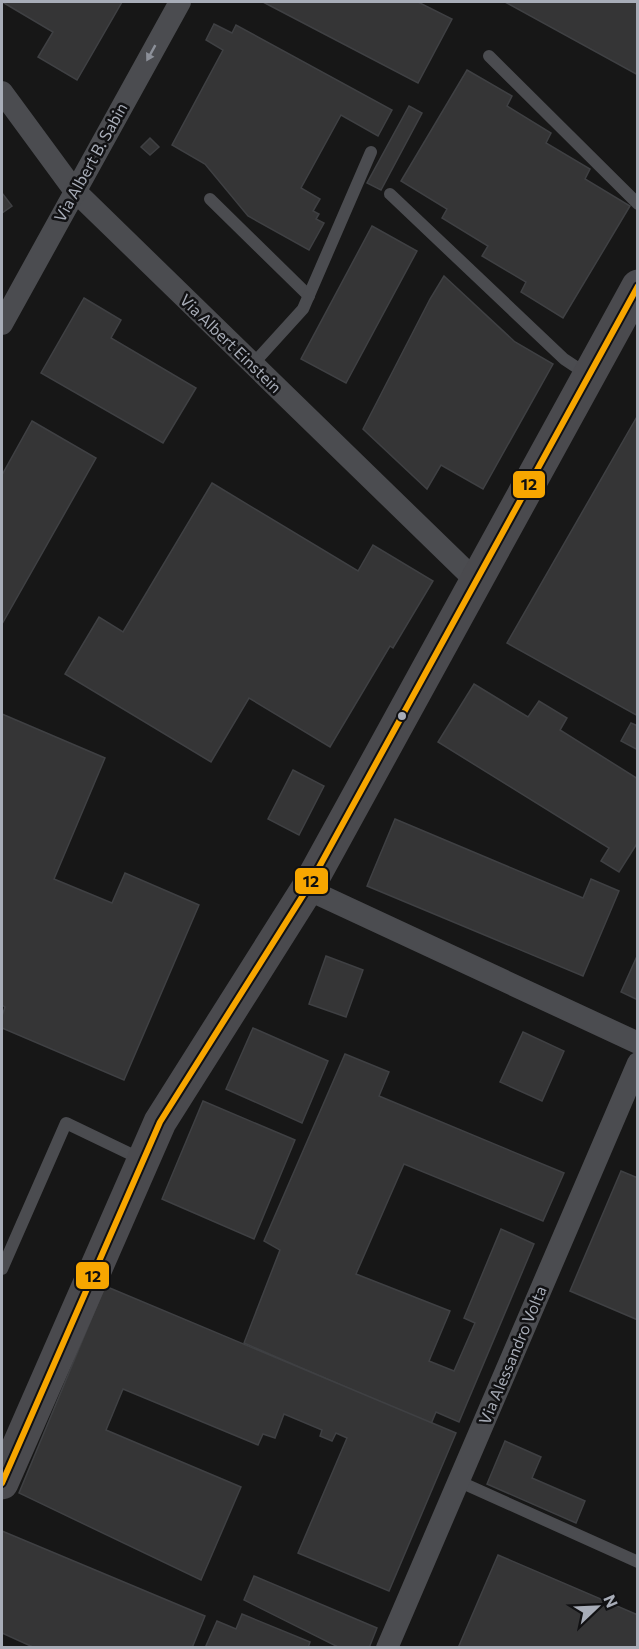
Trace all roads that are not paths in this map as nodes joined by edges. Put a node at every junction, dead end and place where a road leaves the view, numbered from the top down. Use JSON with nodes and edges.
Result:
{"nodes":[{"id":1,"x":180,"y":2,"type":"edge"},
{"id":2,"x":489,"y":56,"type":"dead end"},
{"id":3,"x":2,"y":92,"type":"edge"},
{"id":4,"x":371,"y":152,"type":"dead end"},
{"id":5,"x":74,"y":190,"type":"junction"},
{"id":6,"x":390,"y":194,"type":"dead end"},
{"id":7,"x":210,"y":200,"type":"dead end"},
{"id":8,"x":638,"y":204,"type":"edge"},
{"id":9,"x":638,"y":286,"type":"edge"},
{"id":10,"x":309,"y":296,"type":"junction"},
{"id":11,"x":2,"y":324,"type":"edge"},
{"id":12,"x":253,"y":364,"type":"junction"},
{"id":13,"x":589,"y":376,"type":"junction"},
{"id":14,"x":476,"y":581,"type":"junction"},
{"id":15,"x":307,"y":889,"type":"junction"},
{"id":16,"x":638,"y":1043,"type":"edge"},
{"id":17,"x":638,"y":1063,"type":"edge"},
{"id":18,"x":144,"y":1160,"type":"junction"},
{"id":19,"x":2,"y":1269,"type":"edge"},
{"id":20,"x":459,"y":1481,"type":"junction"},
{"id":21,"x":2,"y":1483,"type":"edge"},
{"id":22,"x":638,"y":1562,"type":"edge"},
{"id":23,"x":387,"y":1647,"type":"edge"}],
"edges":[{"from":1,"to":5,"type":"street","name":"Via Albert B. Sabin","one_way":true},
{"from":2,"to":8,"type":"lane"},
{"from":3,"to":5,"type":"street","name":"Via Albert Einstein"},
{"from":4,"to":10,"type":"lane"},
{"from":5,"to":11,"type":"street","name":"Via Albert B. Sabin"},
{"from":5,"to":12,"type":"street","name":"Via Albert Einstein"},
{"from":6,"to":13,"type":"lane"},
{"from":7,"to":10,"type":"lane"},
{"from":9,"to":13,"type":"street"},
{"from":10,"to":12,"type":"lane"},
{"from":12,"to":14,"type":"street","name":"Via Albert Einstein"},
{"from":13,"to":14,"type":"street"},
{"from":14,"to":15,"type":"street"},
{"from":15,"to":16,"type":"street"},
{"from":15,"to":18,"type":"street"},
{"from":17,"to":20,"type":"street","name":"Via Alessandro Volta"},
{"from":18,"to":19,"type":"lane"},
{"from":18,"to":21,"type":"street"},
{"from":20,"to":22,"type":"lane"},
{"from":20,"to":23,"type":"street","name":"Via Alessandro Volta"}]}
